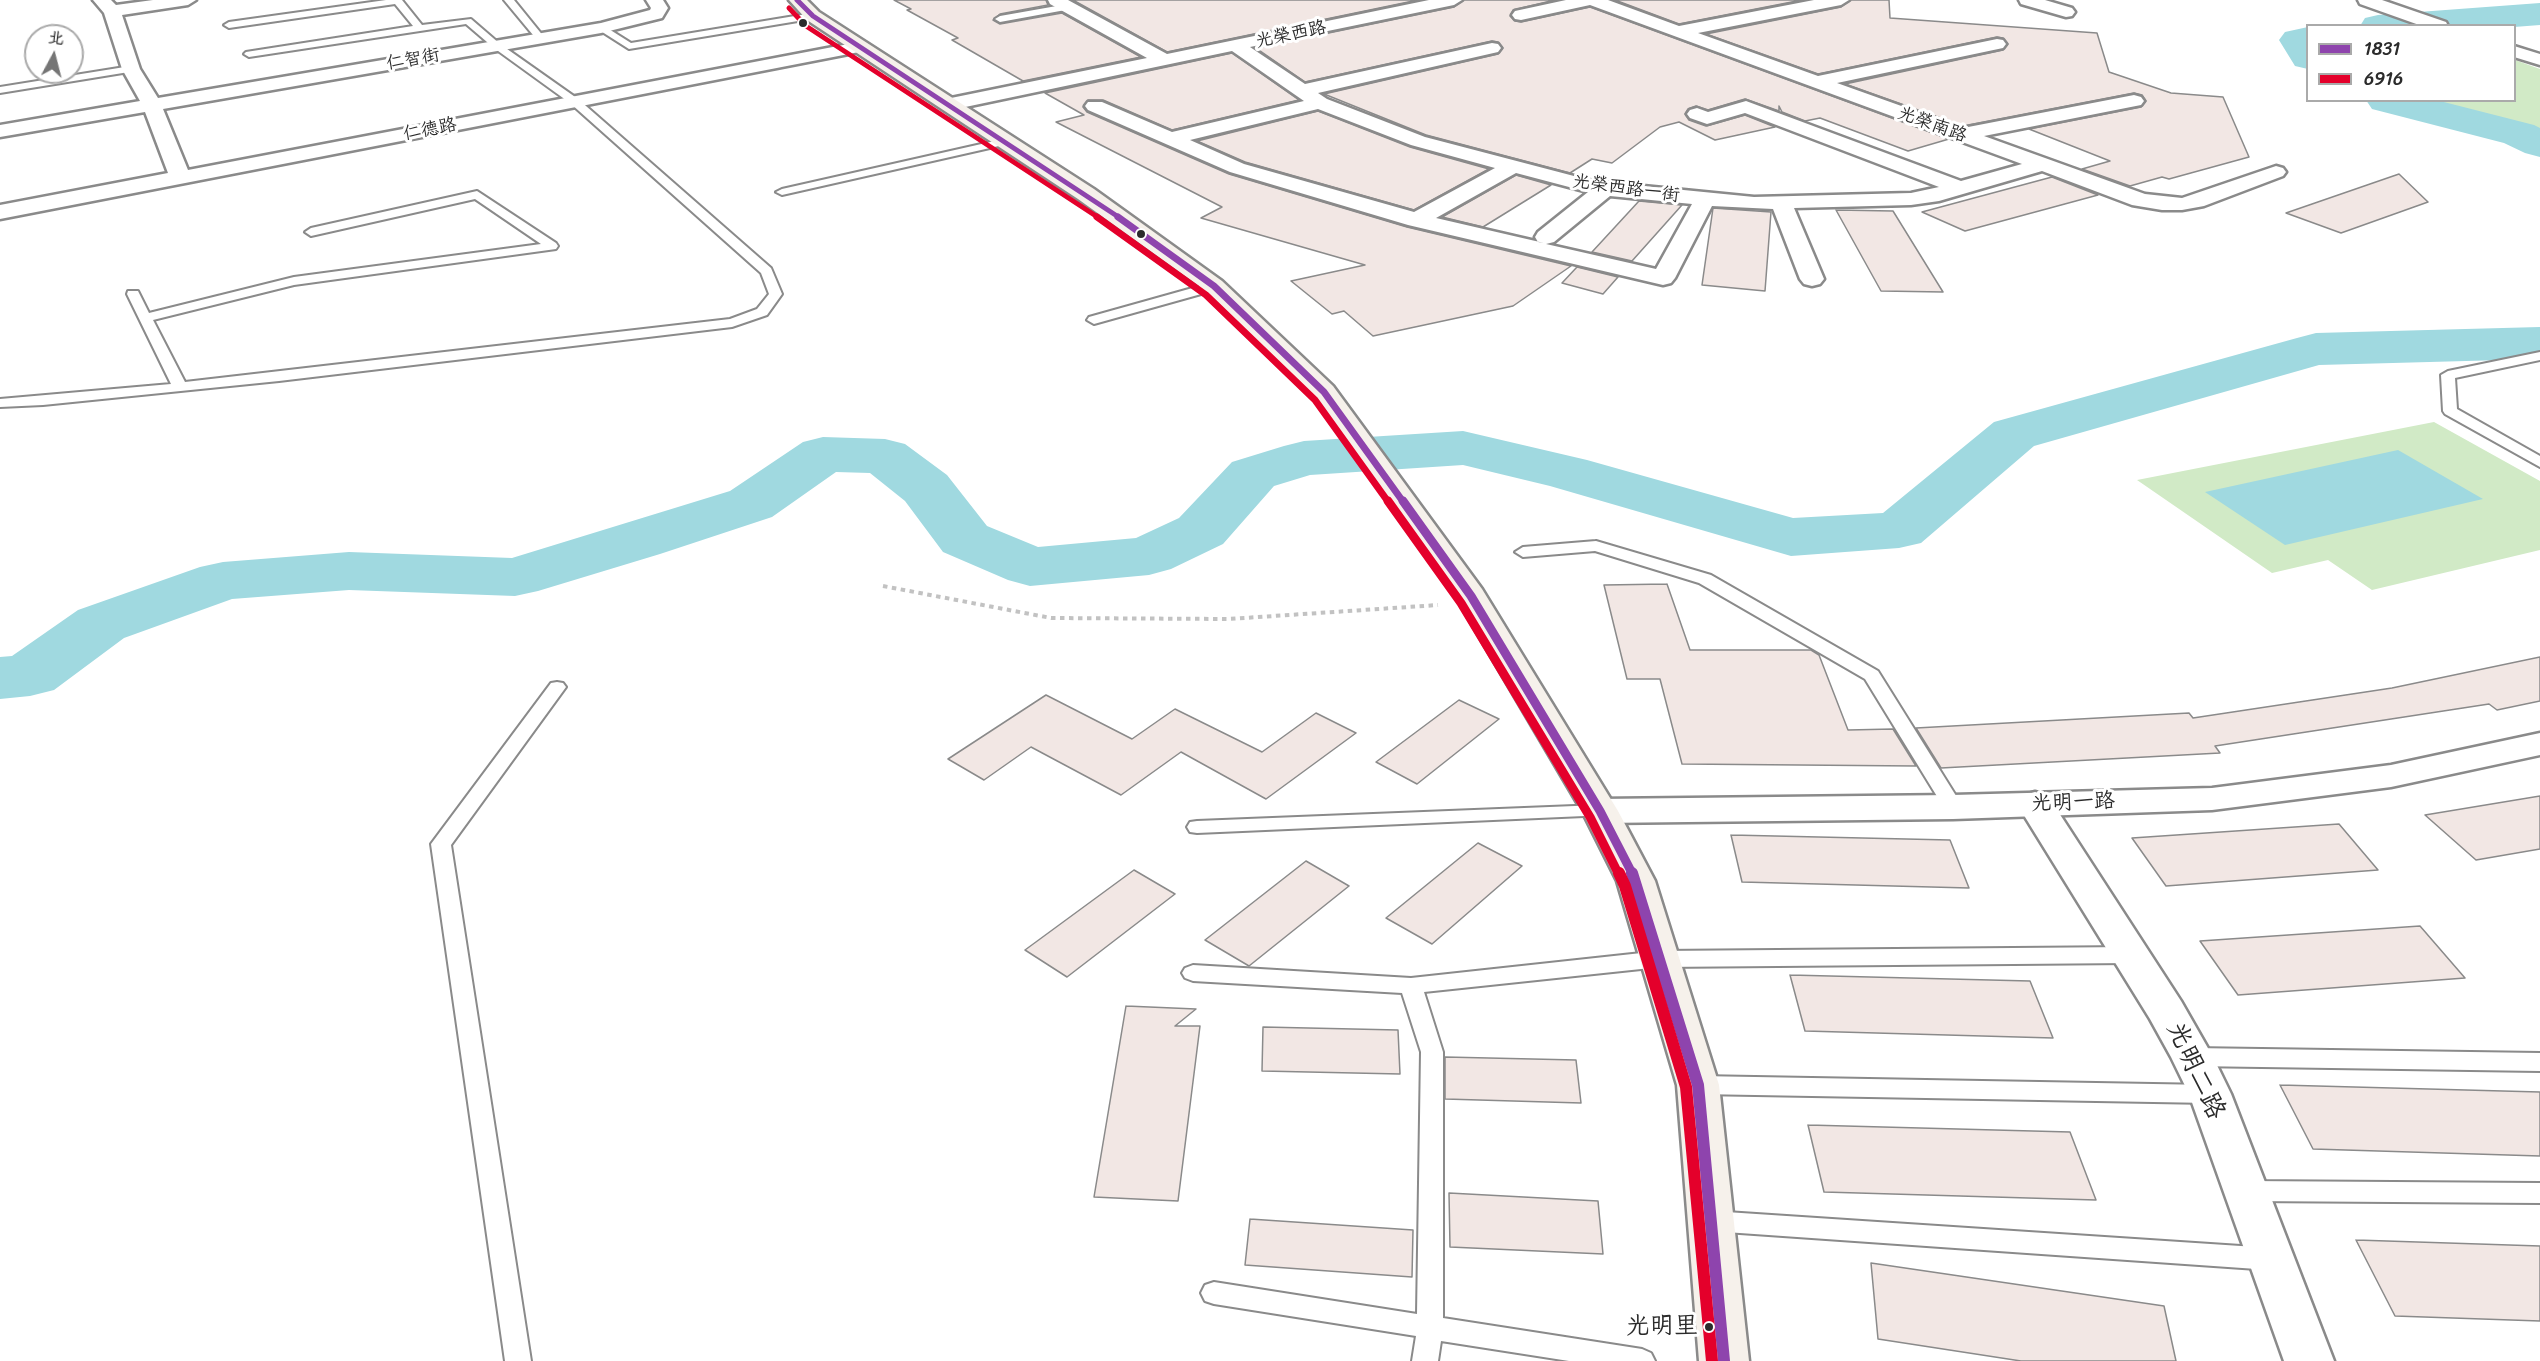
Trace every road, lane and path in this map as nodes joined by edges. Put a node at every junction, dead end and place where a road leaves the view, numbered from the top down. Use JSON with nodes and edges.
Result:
{"nodes":[{"id":1,"x":188,"y":0,"type":"edge"},
{"id":2,"x":509,"y":0,"type":"edge"},
{"id":3,"x":654,"y":0,"type":"edge"},
{"id":4,"x":797,"y":0,"type":"edge"},
{"id":5,"x":1454,"y":0,"type":"edge"},
{"id":6,"x":1590,"y":0,"type":"edge"},
{"id":7,"x":1840,"y":0,"type":"edge"},
{"id":8,"x":2027,"y":0,"type":"edge"},
{"id":9,"x":2366,"y":0,"type":"edge"},
{"id":10,"x":397,"y":1,"type":"edge"},
{"id":11,"x":1062,"y":4,"type":"edge"},
{"id":12,"x":106,"y":5,"type":"edge"},
{"id":13,"x":2066,"y":12,"type":"dead end"},
{"id":14,"x":1521,"y":15,"type":"dead end"},
{"id":15,"x":813,"y":16,"type":"junction"},
{"id":16,"x":1000,"y":19,"type":"dead end"},
{"id":17,"x":2434,"y":24,"type":"edge"},
{"id":18,"x":229,"y":25,"type":"dead end"},
{"id":19,"x":602,"y":28,"type":"junction"},
{"id":20,"x":420,"y":29,"type":"junction"},
{"id":21,"x":1676,"y":31,"type":"junction"},
{"id":22,"x":541,"y":39,"type":"junction"},
{"id":23,"x":1997,"y":44,"type":"dead end"},
{"id":24,"x":497,"y":46,"type":"junction"},
{"id":25,"x":1236,"y":46,"type":"junction"},
{"id":26,"x":859,"y":47,"type":"junction"},
{"id":27,"x":1492,"y":48,"type":"dead end"},
{"id":28,"x":2516,"y":52,"type":"edge"},
{"id":29,"x":249,"y":54,"type":"dead end"},
{"id":30,"x":1164,"y":60,"type":"junction"},
{"id":31,"x":2540,"y":60,"type":"edge"},
{"id":32,"x":131,"y":69,"type":"junction"},
{"id":33,"x":1816,"y":82,"type":"junction"},
{"id":34,"x":0,"y":90,"type":"edge"},
{"id":35,"x":1300,"y":91,"type":"junction"},
{"id":36,"x":2134,"y":100,"type":"dead end"},
{"id":37,"x":574,"y":101,"type":"junction"},
{"id":38,"x":1320,"y":103,"type":"junction"},
{"id":39,"x":951,"y":104,"type":"junction"},
{"id":40,"x":152,"y":105,"type":"junction"},
{"id":41,"x":1095,"y":106,"type":"dead end"},
{"id":42,"x":1697,"y":114,"type":"dead end"},
{"id":43,"x":0,"y":131,"type":"edge"},
{"id":44,"x":1960,"y":135,"type":"junction"},
{"id":45,"x":1168,"y":138,"type":"junction"},
{"id":46,"x":1008,"y":141,"type":"junction"},
{"id":47,"x":2041,"y":165,"type":"junction"},
{"id":48,"x":1514,"y":166,"type":"junction"},
{"id":49,"x":2276,"y":172,"type":"dead end"},
{"id":50,"x":180,"y":177,"type":"junction"},
{"id":51,"x":1960,"y":188,"type":"junction"},
{"id":52,"x":1605,"y":189,"type":"junction"},
{"id":53,"x":782,"y":192,"type":"dead end"},
{"id":54,"x":1705,"y":199,"type":"junction"},
{"id":55,"x":1781,"y":203,"type":"junction"},
{"id":56,"x":0,"y":212,"type":"edge"},
{"id":57,"x":1416,"y":220,"type":"junction"},
{"id":58,"x":311,"y":232,"type":"dead end"},
{"id":59,"x":1546,"y":237,"type":"dead end"},
{"id":60,"x":1812,"y":279,"type":"dead end"},
{"id":61,"x":1214,"y":286,"type":"junction"},
{"id":62,"x":133,"y":294,"type":"dead end"},
{"id":63,"x":145,"y":318,"type":"junction"},
{"id":64,"x":1094,"y":320,"type":"dead end"},
{"id":65,"x":2540,"y":356,"type":"edge"},
{"id":66,"x":180,"y":387,"type":"junction"},
{"id":67,"x":0,"y":403,"type":"edge"},
{"id":68,"x":2540,"y":462,"type":"edge"},
{"id":69,"x":1523,"y":552,"type":"dead end"},
{"id":70,"x":883,"y":586,"type":"dead end"},
{"id":71,"x":1473,"y":599,"type":"junction"},
{"id":72,"x":557,"y":687,"type":"dead end"},
{"id":73,"x":2540,"y":744,"type":"edge"},
{"id":74,"x":2035,"y":804,"type":"junction"},
{"id":75,"x":1953,"y":807,"type":"junction"},
{"id":76,"x":1600,"y":810,"type":"junction"},
{"id":77,"x":1197,"y":827,"type":"dead end"},
{"id":78,"x":2131,"y":955,"type":"junction"},
{"id":79,"x":1660,"y":959,"type":"junction"},
{"id":80,"x":1193,"y":973,"type":"dead end"},
{"id":81,"x":1411,"y":986,"type":"junction"},
{"id":82,"x":2192,"y":1057,"type":"junction"},
{"id":83,"x":2540,"y":1062,"type":"edge"},
{"id":84,"x":1698,"y":1085,"type":"junction"},
{"id":85,"x":2210,"y":1094,"type":"junction"},
{"id":86,"x":2246,"y":1191,"type":"junction"},
{"id":87,"x":2540,"y":1193,"type":"edge"},
{"id":88,"x":1711,"y":1221,"type":"junction"},
{"id":89,"x":2271,"y":1259,"type":"junction"},
{"id":90,"x":1214,"y":1293,"type":"dead end"},
{"id":91,"x":1430,"y":1329,"type":"junction"},
{"id":92,"x":2316,"y":1360,"type":"edge"},
{"id":93,"x":518,"y":1361,"type":"edge"},
{"id":94,"x":1425,"y":1361,"type":"edge"},
{"id":95,"x":1642,"y":1361,"type":"edge"},
{"id":96,"x":1724,"y":1361,"type":"edge"}],
"edges":[{"from":1,"to":12,"type":"street"},
{"from":2,"to":22,"type":"lane"},
{"from":3,"to":19,"type":"street","name":"仁智街"},
{"from":4,"to":15,"type":"main road"},
{"from":5,"to":25,"type":"street","name":"光榮西路"},
{"from":6,"to":14,"type":"street"},
{"from":6,"to":21,"type":"street","name":"光榮南路"},
{"from":7,"to":21,"type":"street"},
{"from":8,"to":13,"type":"street"},
{"from":9,"to":17,"type":"street"},
{"from":10,"to":18,"type":"lane"},
{"from":10,"to":20,"type":"lane"},
{"from":11,"to":16,"type":"lane"},
{"from":11,"to":30,"type":"street"},
{"from":12,"to":32,"type":"street"},
{"from":15,"to":19,"type":"lane"},
{"from":15,"to":26,"type":"main road"},
{"from":19,"to":22,"type":"street","name":"仁智街"},
{"from":20,"to":24,"type":"lane"},
{"from":20,"to":29,"type":"lane"},
{"from":21,"to":33,"type":"street","name":"光榮南路"},
{"from":22,"to":24,"type":"street","name":"仁智街"},
{"from":23,"to":33,"type":"street"},
{"from":24,"to":37,"type":"lane"},
{"from":24,"to":40,"type":"street","name":"仁智街"},
{"from":25,"to":30,"type":"street","name":"光榮西路"},
{"from":25,"to":35,"type":"street","name":"光榮西路一街"},
{"from":26,"to":37,"type":"street","name":"仁德路"},
{"from":26,"to":39,"type":"main road"},
{"from":27,"to":35,"type":"street"},
{"from":28,"to":31,"type":"street"},
{"from":30,"to":39,"type":"street","name":"光榮西路"},
{"from":32,"to":34,"type":"lane"},
{"from":32,"to":40,"type":"street"},
{"from":33,"to":44,"type":"street","name":"光榮南路"},
{"from":35,"to":38,"type":"street","name":"光榮西路一街"},
{"from":36,"to":44,"type":"street"},
{"from":37,"to":50,"type":"street","name":"仁德路"},
{"from":37,"to":66,"type":"lane"},
{"from":38,"to":45,"type":"street"},
{"from":38,"to":48,"type":"street","name":"光榮西路一街"},
{"from":39,"to":46,"type":"main road"},
{"from":40,"to":43,"type":"street","name":"仁智街"},
{"from":40,"to":50,"type":"street"},
{"from":41,"to":45,"type":"street"},
{"from":42,"to":51,"type":"street"},
{"from":44,"to":47,"type":"street","name":"光榮南路"},
{"from":45,"to":57,"type":"street"},
{"from":46,"to":53,"type":"lane"},
{"from":46,"to":61,"type":"main road"},
{"from":47,"to":49,"type":"street","name":"光榮南路"},
{"from":47,"to":51,"type":"street","name":"光榮西路一街"},
{"from":48,"to":52,"type":"street","name":"光榮西路一街"},
{"from":48,"to":57,"type":"street"},
{"from":50,"to":56,"type":"street","name":"仁德路"},
{"from":51,"to":55,"type":"street","name":"光榮西路一街"},
{"from":52,"to":54,"type":"street","name":"光榮西路一街"},
{"from":52,"to":59,"type":"street"},
{"from":54,"to":55,"type":"street","name":"光榮西路一街"},
{"from":54,"to":57,"type":"street"},
{"from":55,"to":60,"type":"street"},
{"from":58,"to":63,"type":"lane"},
{"from":61,"to":64,"type":"lane"},
{"from":61,"to":71,"type":"main road"},
{"from":62,"to":63,"type":"lane"},
{"from":63,"to":66,"type":"lane"},
{"from":65,"to":68,"type":"lane"},
{"from":66,"to":67,"type":"lane"},
{"from":69,"to":75,"type":"lane"},
{"from":70,"to":71,"type":"path"},
{"from":71,"to":76,"type":"main road"},
{"from":72,"to":93,"type":"lane"},
{"from":73,"to":74,"type":"street","name":"光明一路"},
{"from":74,"to":75,"type":"street","name":"光明一路"},
{"from":74,"to":78,"type":"street","name":"光明二路"},
{"from":75,"to":76,"type":"street","name":"光明一路"},
{"from":76,"to":77,"type":"lane"},
{"from":76,"to":79,"type":"main road"},
{"from":78,"to":79,"type":"lane"},
{"from":78,"to":82,"type":"street","name":"光明二路"},
{"from":79,"to":81,"type":"lane"},
{"from":79,"to":84,"type":"main road"},
{"from":80,"to":81,"type":"lane"},
{"from":81,"to":91,"type":"lane"},
{"from":82,"to":83,"type":"lane"},
{"from":82,"to":85,"type":"street","name":"光明二路"},
{"from":84,"to":85,"type":"lane"},
{"from":84,"to":88,"type":"main road"},
{"from":85,"to":86,"type":"street","name":"光明二路"},
{"from":86,"to":87,"type":"lane"},
{"from":86,"to":89,"type":"street","name":"光明二路"},
{"from":88,"to":89,"type":"lane"},
{"from":88,"to":96,"type":"main road"},
{"from":89,"to":92,"type":"street","name":"光明二路"},
{"from":90,"to":91,"type":"lane"},
{"from":91,"to":94,"type":"lane"},
{"from":91,"to":95,"type":"lane"}]}
